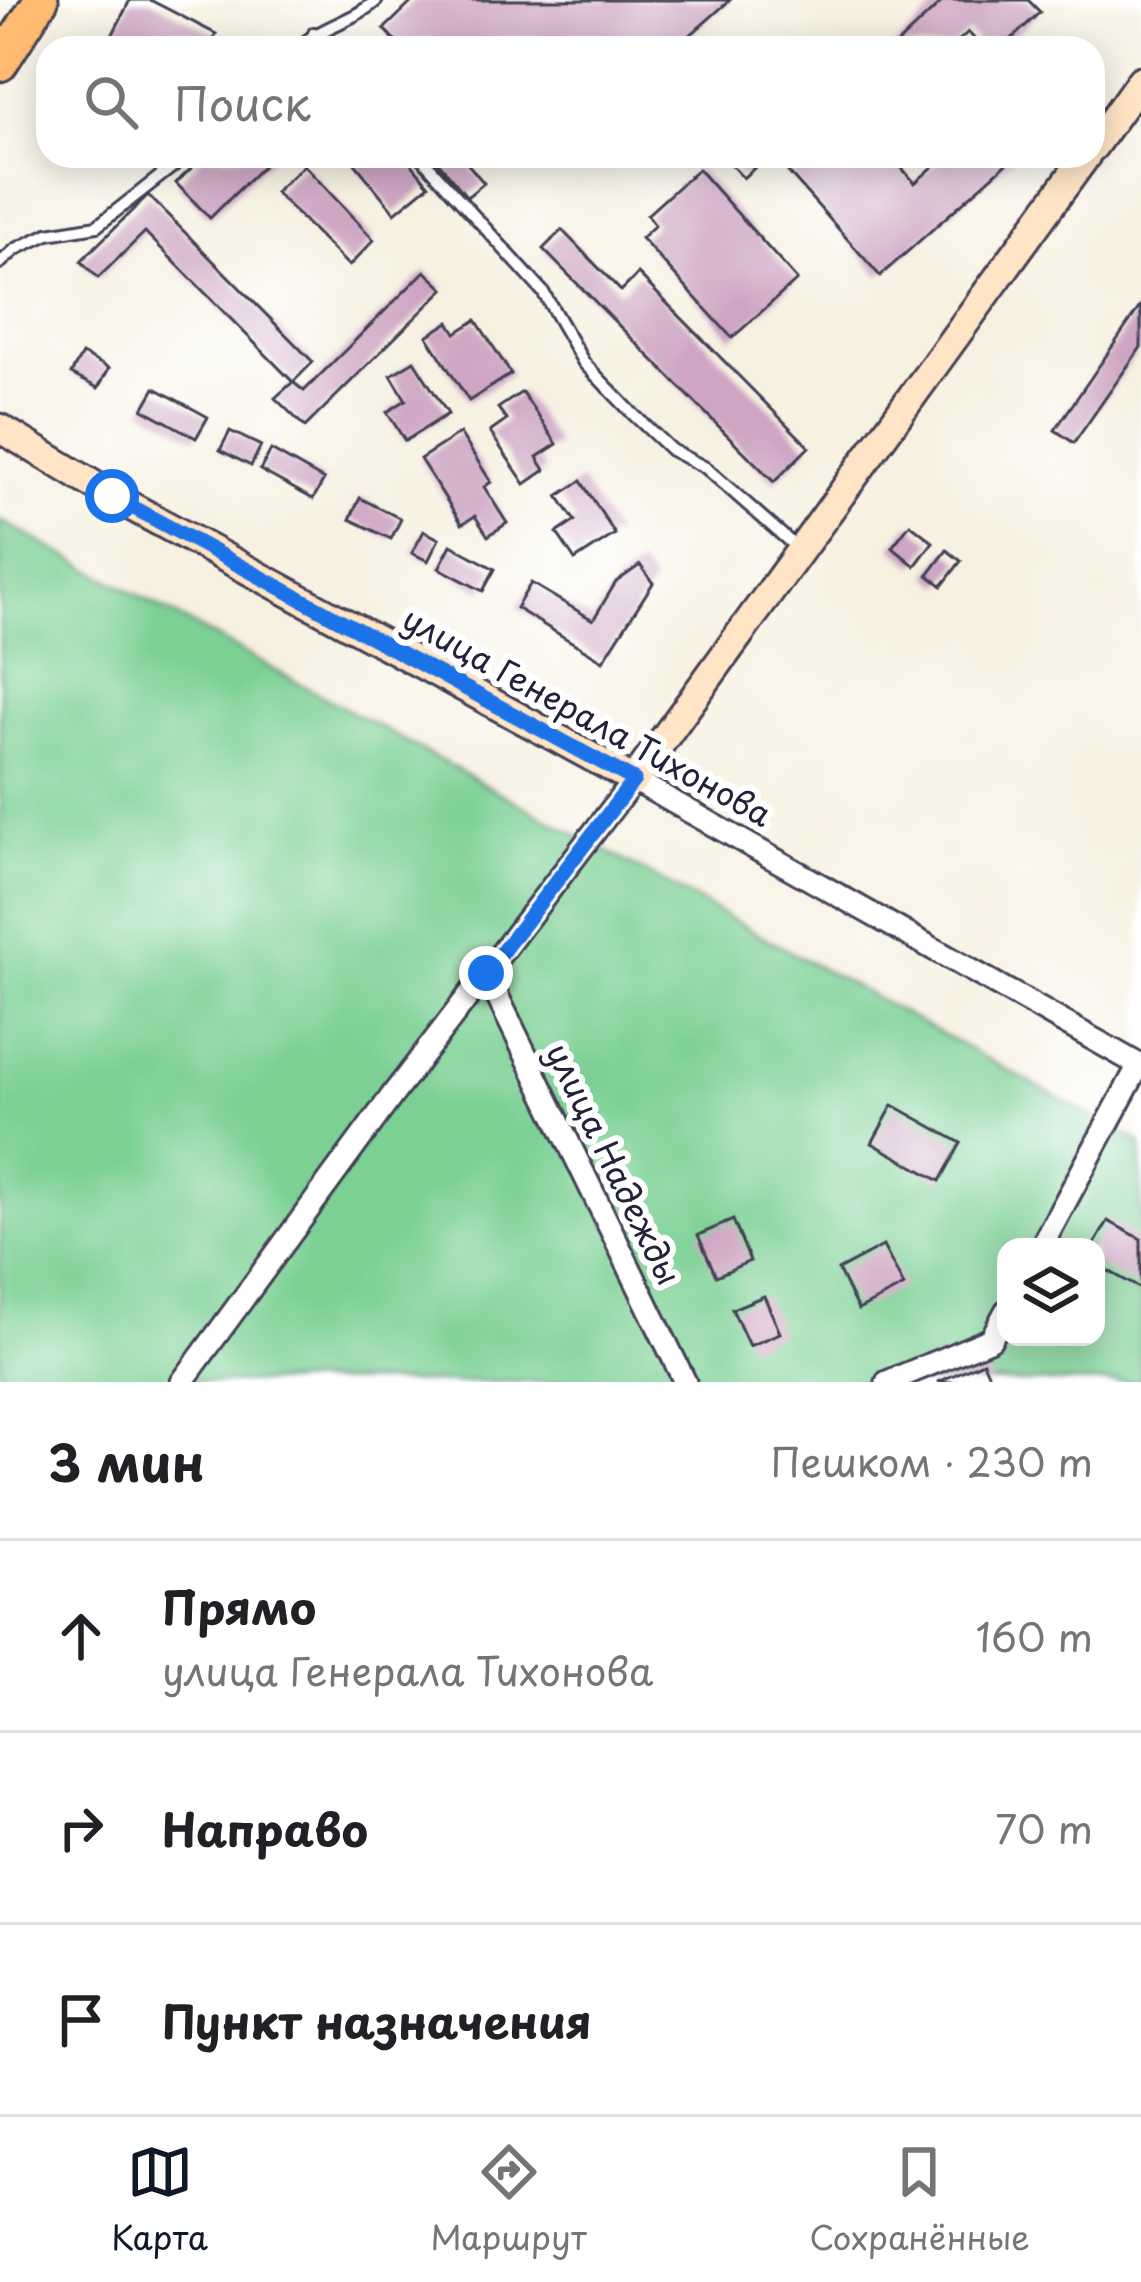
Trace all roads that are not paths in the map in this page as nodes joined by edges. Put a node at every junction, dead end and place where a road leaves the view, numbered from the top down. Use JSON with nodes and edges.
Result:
{"nodes":[{"id":1,"x":41,"y":0,"type":"edge"},
{"id":2,"x":376,"y":0,"type":"edge"},
{"id":3,"x":314,"y":33,"type":"junction"},
{"id":4,"x":311,"y":36,"type":"edge"},
{"id":5,"x":317,"y":36,"type":"edge"},
{"id":6,"x":0,"y":64,"type":"edge"},
{"id":7,"x":1141,"y":80,"type":"edge"},
{"id":8,"x":1105,"y":130,"type":"edge"},
{"id":9,"x":171,"y":168,"type":"edge"},
{"id":10,"x":430,"y":168,"type":"edge"},
{"id":11,"x":1078,"y":168,"type":"edge"},
{"id":12,"x":0,"y":263,"type":"edge"},
{"id":13,"x":0,"y":428,"type":"edge"},
{"id":14,"x":801,"y":552,"type":"junction"},
{"id":15,"x":634,"y":780,"type":"junction"},
{"id":16,"x":486,"y":973,"type":"junction"},
{"id":17,"x":1140,"y":1066,"type":"edge"},
{"id":18,"x":1046,"y":1238,"type":"edge"},
{"id":19,"x":997,"y":1328,"type":"edge"},
{"id":20,"x":182,"y":1382,"type":"edge"},
{"id":21,"x":685,"y":1382,"type":"edge"},
{"id":22,"x":887,"y":1382,"type":"edge"}],
"edges":[{"from":1,"to":6,"type":"main road"},
{"from":2,"to":3,"type":"lane"},
{"from":3,"to":4,"type":"lane"},
{"from":3,"to":5,"type":"lane"},
{"from":7,"to":8,"type":"main road"},
{"from":9,"to":12,"type":"lane"},
{"from":10,"to":14,"type":"lane"},
{"from":11,"to":14,"type":"main road"},
{"from":13,"to":15,"type":"main road","name":"улица Генерала Тихонова"},
{"from":14,"to":15,"type":"main road"},
{"from":15,"to":16,"type":"street"},
{"from":15,"to":17,"type":"street","name":"улица Генерала Тихонова"},
{"from":16,"to":20,"type":"street"},
{"from":16,"to":21,"type":"street","name":"улица Надежды"},
{"from":17,"to":18,"type":"street"},
{"from":19,"to":22,"type":"street"}]}
